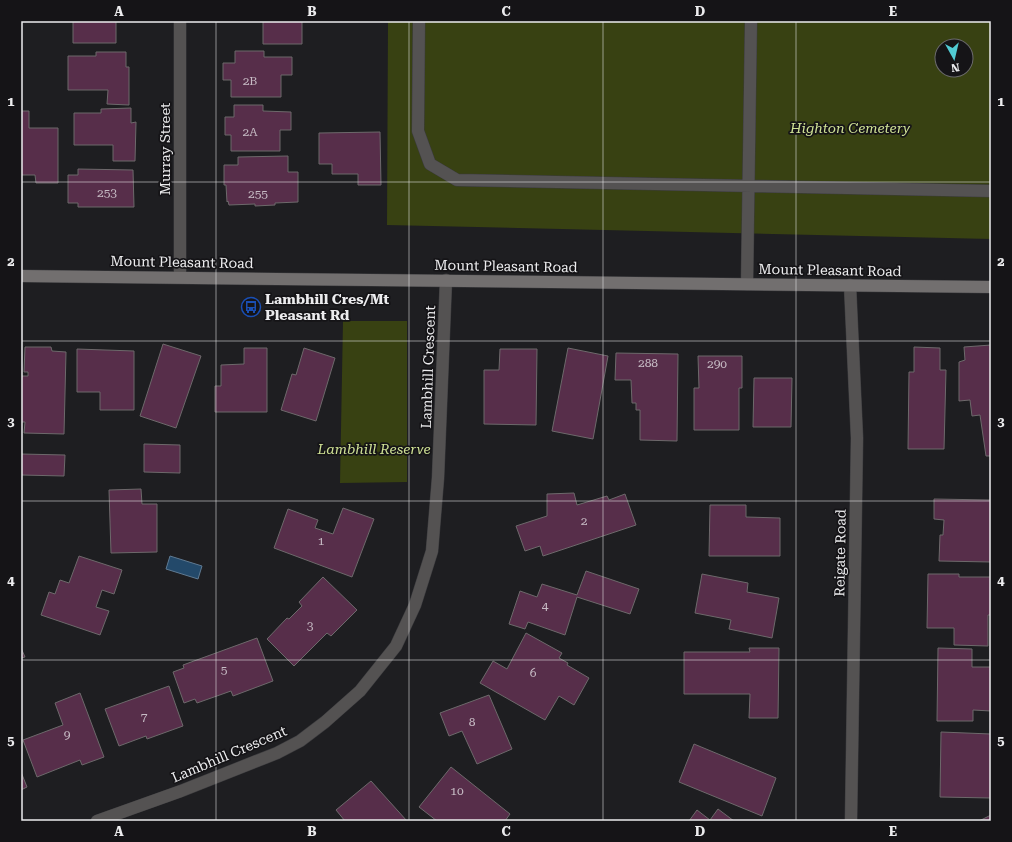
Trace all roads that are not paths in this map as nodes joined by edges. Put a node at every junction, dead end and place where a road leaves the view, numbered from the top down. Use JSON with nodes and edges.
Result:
{"nodes":[{"id":1,"x":180,"y":21,"type":"edge"},
{"id":2,"x":419,"y":21,"type":"edge"},
{"id":3,"x":751,"y":21,"type":"edge"},
{"id":4,"x":749,"y":186,"type":"junction"},
{"id":5,"x":991,"y":191,"type":"edge"},
{"id":6,"x":21,"y":276,"type":"edge"},
{"id":7,"x":180,"y":277,"type":"junction"},
{"id":8,"x":446,"y":280,"type":"junction"},
{"id":9,"x":747,"y":284,"type":"junction"},
{"id":10,"x":850,"y":286,"type":"junction"},
{"id":11,"x":991,"y":287,"type":"edge"},
{"id":12,"x":97,"y":821,"type":"edge"},
{"id":13,"x":851,"y":821,"type":"edge"}],
"edges":[{"from":1,"to":7,"type":"street","name":"Murray Street"},
{"from":2,"to":4,"type":"street"},
{"from":3,"to":4,"type":"street"},
{"from":4,"to":5,"type":"street"},
{"from":4,"to":9,"type":"street"},
{"from":6,"to":7,"type":"street","name":"Mount Pleasant Road"},
{"from":7,"to":8,"type":"street","name":"Mount Pleasant Road"},
{"from":8,"to":9,"type":"street","name":"Mount Pleasant Road"},
{"from":8,"to":12,"type":"street","name":"Lambhill Crescent"},
{"from":9,"to":10,"type":"street","name":"Mount Pleasant Road"},
{"from":10,"to":11,"type":"street","name":"Mount Pleasant Road"},
{"from":10,"to":13,"type":"street","name":"Reigate Road"}]}
